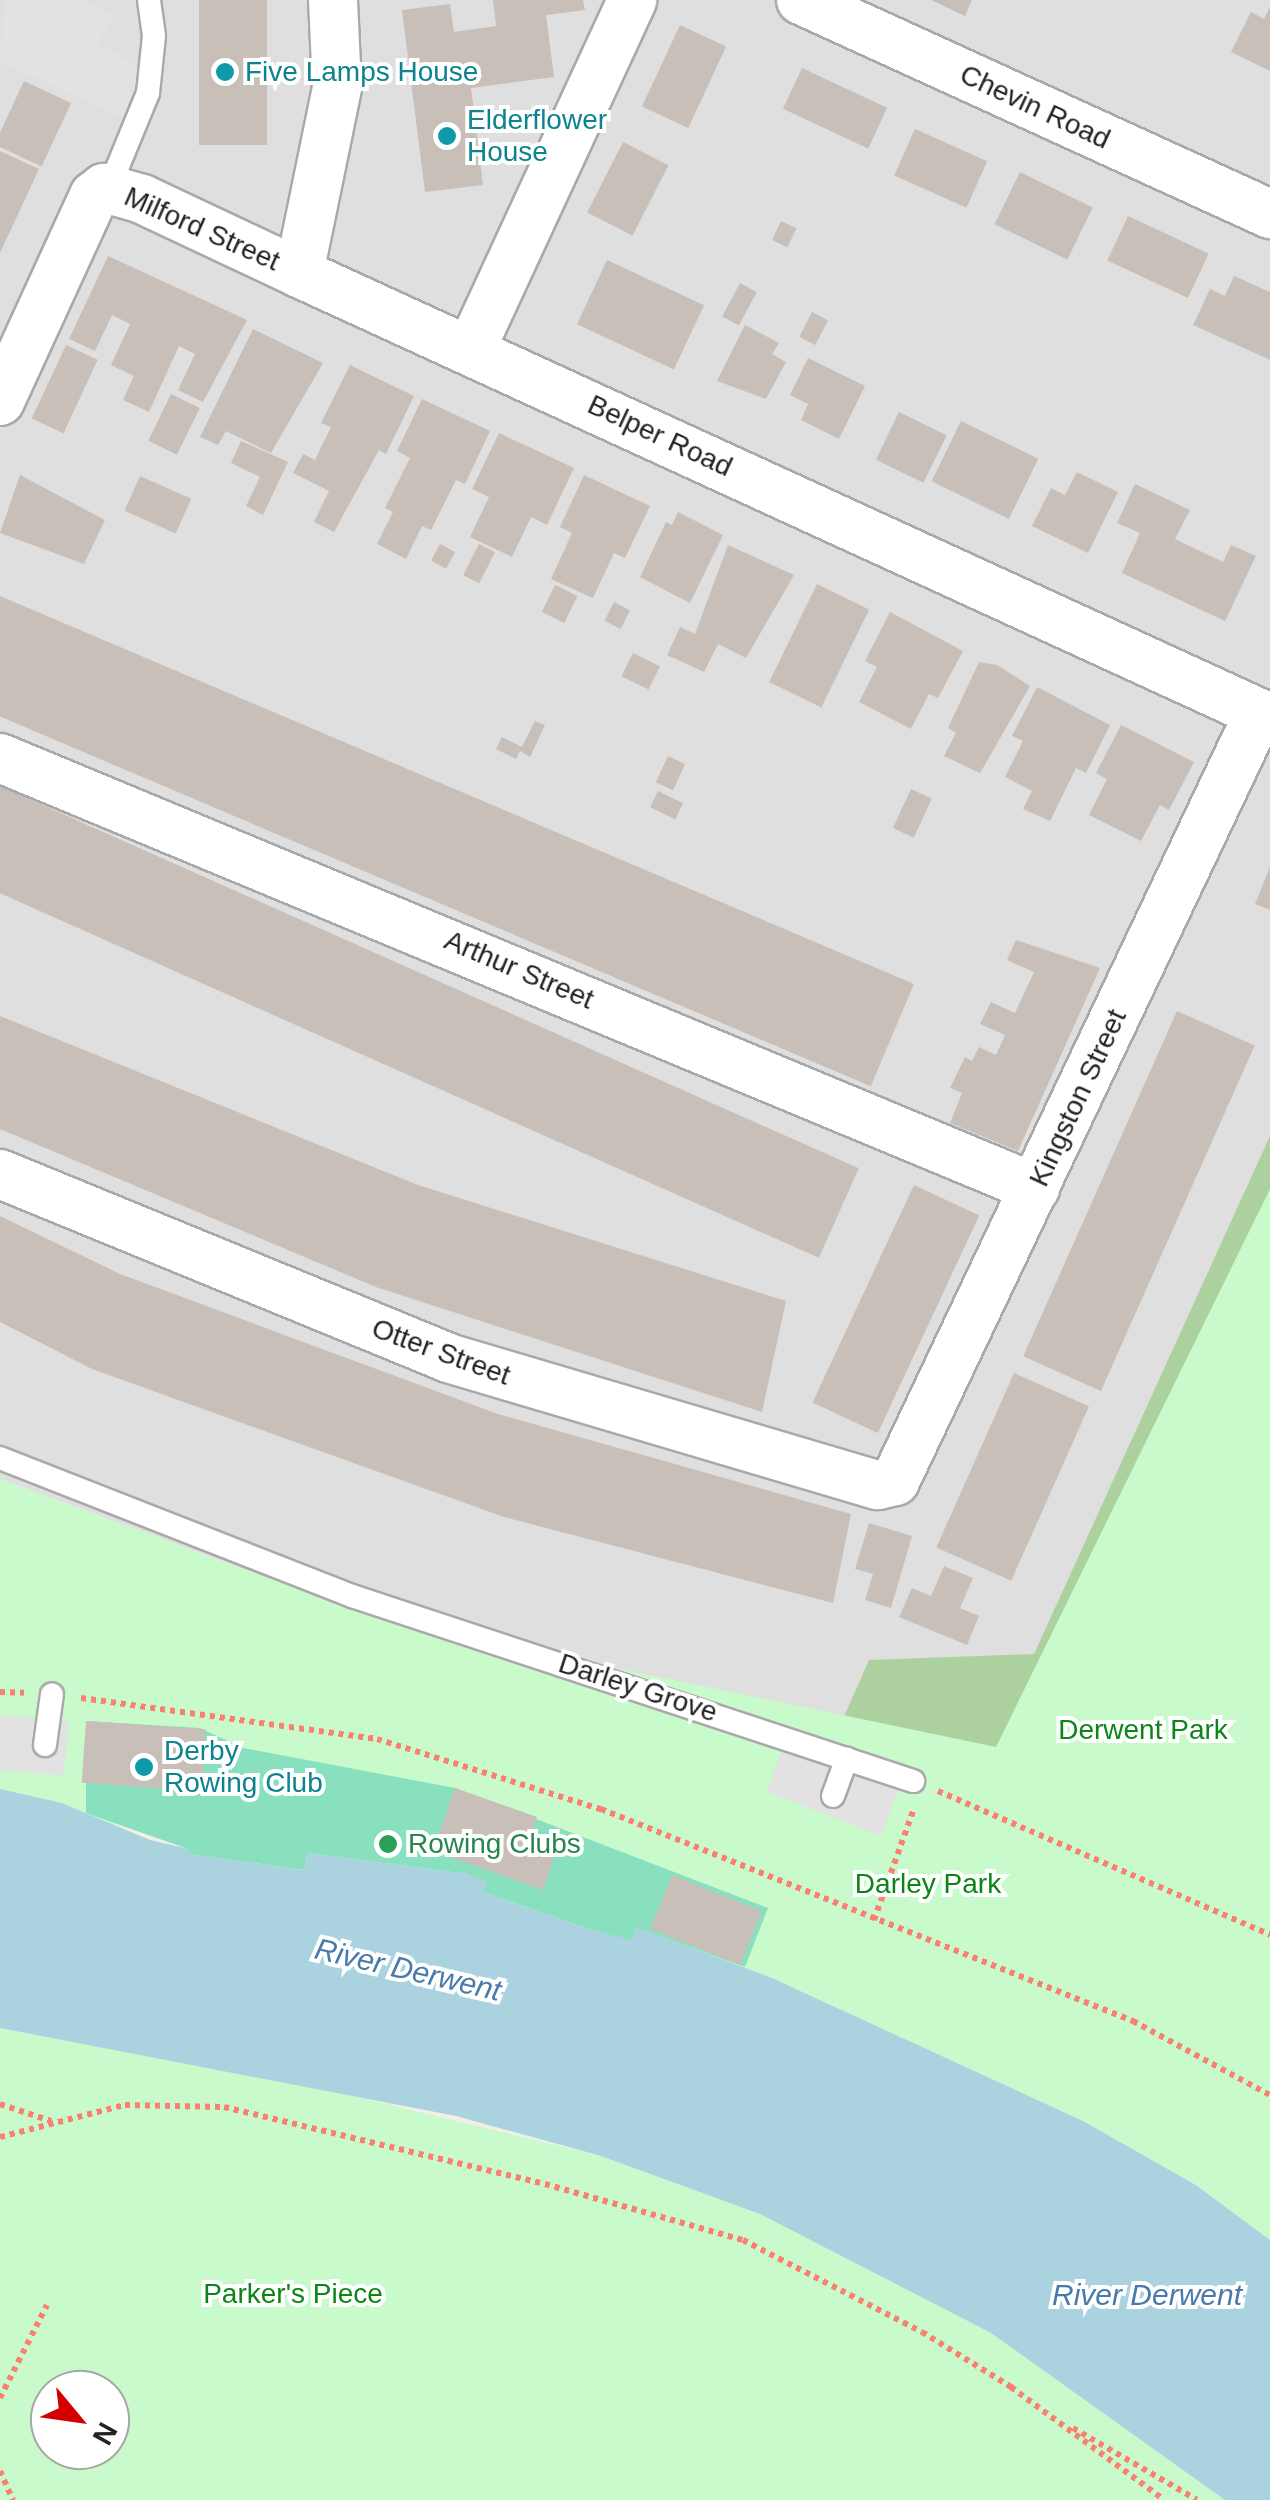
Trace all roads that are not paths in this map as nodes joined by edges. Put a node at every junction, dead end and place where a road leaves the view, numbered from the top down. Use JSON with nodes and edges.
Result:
{"nodes":[{"id":1,"x":149,"y":0,"type":"edge"},
{"id":2,"x":333,"y":0,"type":"edge"},
{"id":3,"x":632,"y":0,"type":"edge"},
{"id":4,"x":801,"y":0,"type":"edge"},
{"id":5,"x":108,"y":188,"type":"junction"},
{"id":6,"x":1270,"y":214,"type":"edge"},
{"id":7,"x":299,"y":273,"type":"junction"},
{"id":8,"x":472,"y":348,"type":"junction"},
{"id":9,"x":10,"y":352,"type":"edge"},
{"id":10,"x":0,"y":401,"type":"edge"},
{"id":11,"x":1264,"y":716,"type":"edge"},
{"id":12,"x":0,"y":758,"type":"edge"},
{"id":13,"x":0,"y":1174,"type":"edge"},
{"id":14,"x":1035,"y":1188,"type":"junction"},
{"id":15,"x":0,"y":1458,"type":"edge"},
{"id":16,"x":895,"y":1482,"type":"joint"},
{"id":17,"x":52,"y":1694,"type":"road end"},
{"id":18,"x":45,"y":1745,"type":"dead end"},
{"id":19,"x":848,"y":1758,"type":"junction"},
{"id":20,"x":918,"y":1782,"type":"road end"},
{"id":21,"x":833,"y":1796,"type":"dead end"}],
"edges":[{"from":1,"to":5,"type":"lane"},
{"from":2,"to":7,"type":"street"},
{"from":3,"to":8,"type":"street"},
{"from":4,"to":6,"type":"street","name":"Chevin Road"},
{"from":5,"to":7,"type":"street","name":"Milford Street"},
{"from":5,"to":9,"type":"street","name":"Milford Street"},
{"from":7,"to":8,"type":"street","name":"Belper Road"},
{"from":8,"to":11,"type":"street","name":"Belper Road"},
{"from":9,"to":10,"type":"street","name":"Milford Street"},
{"from":11,"to":14,"type":"street","name":"Kingston Street"},
{"from":12,"to":14,"type":"street","name":"Arthur Street"},
{"from":13,"to":16,"type":"street","name":"Otter Street"},
{"from":14,"to":16,"type":"street","name":"Kingston Street"},
{"from":15,"to":19,"type":"lane","name":"Darley Grove"},
{"from":17,"to":18,"type":"lane"},
{"from":19,"to":20,"type":"lane","name":"Darley Grove"},
{"from":19,"to":21,"type":"lane"}]}
